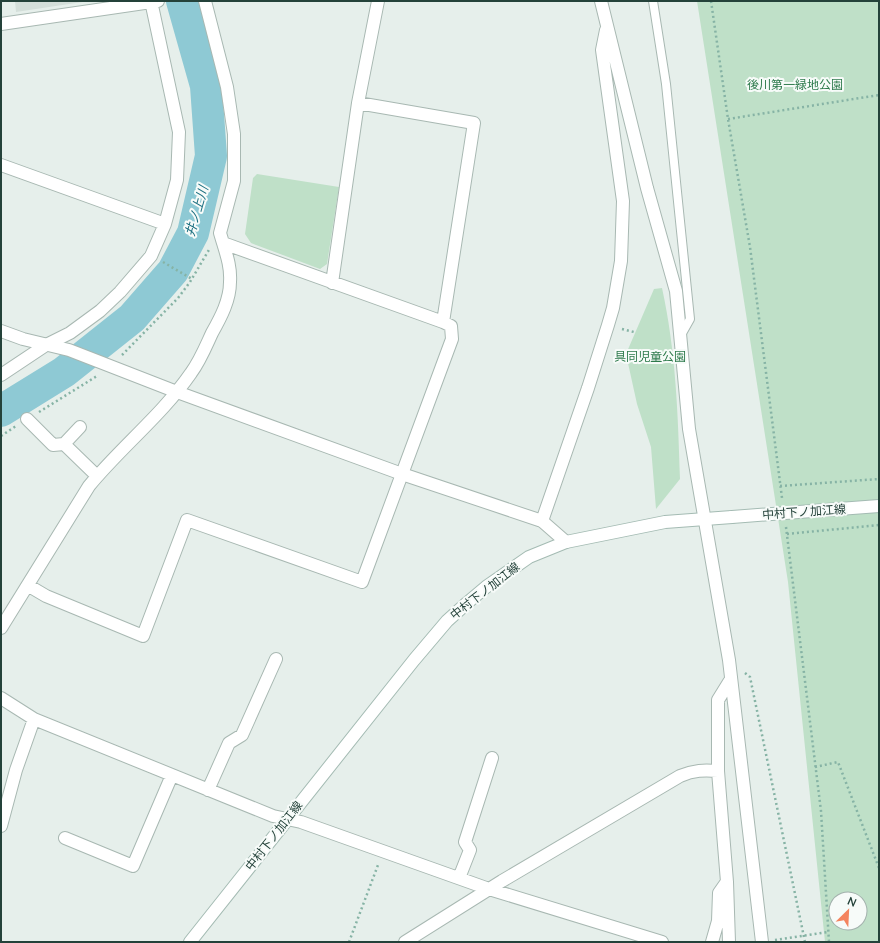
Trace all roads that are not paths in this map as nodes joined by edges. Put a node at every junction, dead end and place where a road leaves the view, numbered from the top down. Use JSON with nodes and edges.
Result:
{"nodes":[{"id":1,"x":206,"y":1,"type":"edge"},
{"id":2,"x":378,"y":1,"type":"edge"},
{"id":3,"x":601,"y":1,"type":"edge"},
{"id":4,"x":653,"y":1,"type":"edge"},
{"id":5,"x":153,"y":2,"type":"edge"},
{"id":6,"x":1,"y":24,"type":"edge"},
{"id":7,"x":606,"y":24,"type":"junction"},
{"id":8,"x":358,"y":103,"type":"junction"},
{"id":9,"x":1,"y":165,"type":"edge"},
{"id":10,"x":165,"y":224,"type":"junction"},
{"id":11,"x":223,"y":243,"type":"junction"},
{"id":12,"x":332,"y":283,"type":"junction"},
{"id":13,"x":443,"y":322,"type":"junction"},
{"id":14,"x":1,"y":331,"type":"edge"},
{"id":15,"x":680,"y":336,"type":"junction"},
{"id":16,"x":46,"y":345,"type":"junction"},
{"id":17,"x":1,"y":375,"type":"edge"},
{"id":18,"x":177,"y":392,"type":"junction"},
{"id":19,"x":27,"y":420,"type":"road end"},
{"id":20,"x":80,"y":427,"type":"dead end"},
{"id":21,"x":64,"y":444,"type":"junction"},
{"id":22,"x":402,"y":474,"type":"junction"},
{"id":23,"x":97,"y":476,"type":"junction"},
{"id":24,"x":879,"y":506,"type":"edge"},
{"id":25,"x":704,"y":519,"type":"junction"},
{"id":26,"x":542,"y":521,"type":"junction"},
{"id":27,"x":566,"y":542,"type":"junction"},
{"id":28,"x":29,"y":586,"type":"junction"},
{"id":29,"x":1,"y":628,"type":"edge"},
{"id":30,"x":276,"y":659,"type":"dead end"},
{"id":31,"x":731,"y":679,"type":"junction"},
{"id":32,"x":1,"y":698,"type":"edge"},
{"id":33,"x":34,"y":718,"type":"junction"},
{"id":34,"x":492,"y":758,"type":"dead end"},
{"id":35,"x":718,"y":771,"type":"junction"},
{"id":36,"x":172,"y":775,"type":"junction"},
{"id":37,"x":208,"y":790,"type":"junction"},
{"id":38,"x":287,"y":820,"type":"junction"},
{"id":39,"x":1,"y":826,"type":"edge"},
{"id":40,"x":65,"y":838,"type":"dead end"},
{"id":41,"x":459,"y":878,"type":"junction"},
{"id":42,"x":727,"y":882,"type":"junction"},
{"id":43,"x":489,"y":889,"type":"junction"},
{"id":44,"x":190,"y":942,"type":"edge"},
{"id":45,"x":405,"y":942,"type":"edge"},
{"id":46,"x":662,"y":942,"type":"edge"},
{"id":47,"x":712,"y":942,"type":"edge"},
{"id":48,"x":729,"y":942,"type":"edge"},
{"id":49,"x":762,"y":942,"type":"edge"}],
"edges":[{"from":1,"to":11,"type":"street"},
{"from":2,"to":8,"type":"street"},
{"from":3,"to":7,"type":"street"},
{"from":4,"to":15,"type":"lane"},
{"from":5,"to":6,"type":"street"},
{"from":5,"to":10,"type":"street"},
{"from":7,"to":15,"type":"street"},
{"from":7,"to":26,"type":"street"},
{"from":8,"to":12,"type":"street"},
{"from":8,"to":13,"type":"street"},
{"from":9,"to":10,"type":"street"},
{"from":10,"to":16,"type":"street"},
{"from":11,"to":12,"type":"street"},
{"from":11,"to":18,"type":"street"},
{"from":12,"to":13,"type":"street"},
{"from":13,"to":22,"type":"street"},
{"from":14,"to":16,"type":"street"},
{"from":15,"to":25,"type":"street"},
{"from":16,"to":17,"type":"street"},
{"from":16,"to":18,"type":"street"},
{"from":18,"to":22,"type":"street"},
{"from":18,"to":23,"type":"street"},
{"from":19,"to":21,"type":"street"},
{"from":20,"to":21,"type":"street"},
{"from":21,"to":23,"type":"street"},
{"from":22,"to":26,"type":"street"},
{"from":22,"to":28,"type":"street"},
{"from":23,"to":28,"type":"street"},
{"from":24,"to":25,"type":"street","name":"中村下ノ加江線","bridge":true},
{"from":25,"to":27,"type":"street","name":"中村下ノ加江線"},
{"from":25,"to":31,"type":"street"},
{"from":26,"to":27,"type":"street"},
{"from":27,"to":38,"type":"street","name":"中村下ノ加江線"},
{"from":28,"to":29,"type":"street"},
{"from":30,"to":37,"type":"street"},
{"from":31,"to":35,"type":"street"},
{"from":31,"to":49,"type":"street"},
{"from":32,"to":33,"type":"street"},
{"from":33,"to":36,"type":"street"},
{"from":33,"to":39,"type":"street"},
{"from":34,"to":41,"type":"street"},
{"from":35,"to":42,"type":"street"},
{"from":35,"to":43,"type":"street"},
{"from":36,"to":37,"type":"street"},
{"from":36,"to":40,"type":"street"},
{"from":37,"to":38,"type":"street"},
{"from":38,"to":41,"type":"street"},
{"from":38,"to":44,"type":"street","name":"中村下ノ加江線"},
{"from":41,"to":43,"type":"street"},
{"from":42,"to":47,"type":"street"},
{"from":42,"to":48,"type":"street"},
{"from":43,"to":45,"type":"street"},
{"from":43,"to":46,"type":"street"}]}
